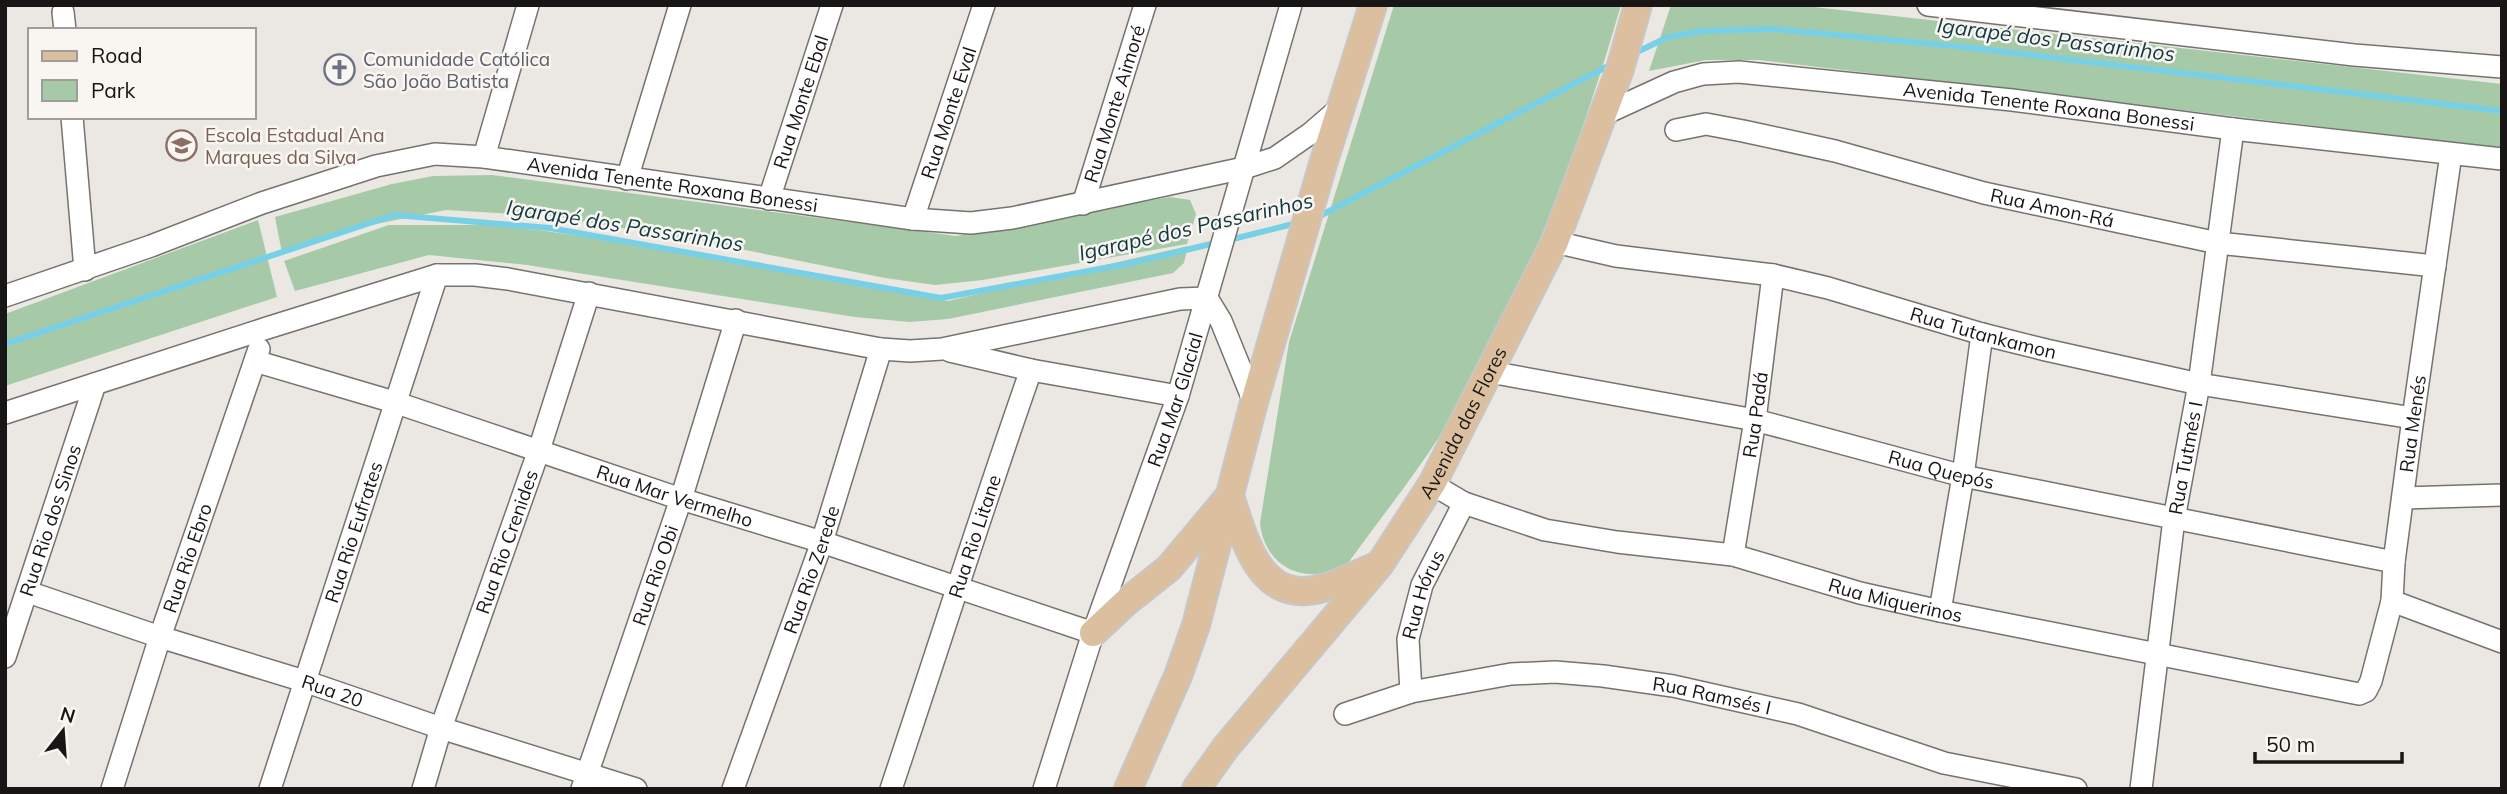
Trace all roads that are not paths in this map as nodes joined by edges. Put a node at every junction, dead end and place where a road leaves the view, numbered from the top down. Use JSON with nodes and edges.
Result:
{"nodes":[{"id":1,"x":528,"y":5,"type":"edge"},
{"id":2,"x":680,"y":5,"type":"edge"},
{"id":3,"x":832,"y":5,"type":"edge"},
{"id":4,"x":984,"y":5,"type":"edge"},
{"id":5,"x":1145,"y":5,"type":"edge"},
{"id":6,"x":1291,"y":5,"type":"edge"},
{"id":7,"x":1373,"y":5,"type":"edge"},
{"id":8,"x":1638,"y":5,"type":"edge"},
{"id":9,"x":1928,"y":5,"type":"edge"},
{"id":10,"x":2502,"y":67,"type":"edge"},
{"id":11,"x":1340,"y":108,"type":"junction"},
{"id":12,"x":1602,"y":115,"type":"junction"},
{"id":13,"x":72,"y":119,"type":"edge"},
{"id":14,"x":2233,"y":129,"type":"junction"},
{"id":15,"x":1676,"y":130,"type":"dead end"},
{"id":16,"x":2451,"y":154,"type":"junction"},
{"id":17,"x":484,"y":157,"type":"junction"},
{"id":18,"x":2502,"y":159,"type":"edge"},
{"id":19,"x":1244,"y":168,"type":"junction"},
{"id":20,"x":627,"y":179,"type":"junction"},
{"id":21,"x":769,"y":199,"type":"junction"},
{"id":22,"x":1083,"y":204,"type":"junction"},
{"id":23,"x":913,"y":219,"type":"junction"},
{"id":24,"x":1555,"y":242,"type":"junction"},
{"id":25,"x":2218,"y":243,"type":"junction"},
{"id":26,"x":2435,"y":266,"type":"junction"},
{"id":27,"x":85,"y":270,"type":"junction"},
{"id":28,"x":437,"y":275,"type":"junction"},
{"id":29,"x":1773,"y":275,"type":"junction"},
{"id":30,"x":589,"y":293,"type":"junction"},
{"id":31,"x":5,"y":296,"type":"edge"},
{"id":32,"x":1207,"y":298,"type":"junction"},
{"id":33,"x":736,"y":320,"type":"junction"},
{"id":34,"x":267,"y":328,"type":"junction"},
{"id":35,"x":1982,"y":334,"type":"junction"},
{"id":36,"x":881,"y":349,"type":"junction"},
{"id":37,"x":942,"y":349,"type":"junction"},
{"id":38,"x":255,"y":361,"type":"junction"},
{"id":39,"x":1031,"y":370,"type":"junction"},
{"id":40,"x":1490,"y":372,"type":"junction"},
{"id":41,"x":95,"y":384,"type":"junction"},
{"id":42,"x":2199,"y":384,"type":"junction"},
{"id":43,"x":1178,"y":396,"type":"junction"},
{"id":44,"x":394,"y":402,"type":"junction"},
{"id":45,"x":1254,"y":402,"type":"junction"},
{"id":46,"x":5,"y":414,"type":"edge"},
{"id":47,"x":2413,"y":418,"type":"junction"},
{"id":48,"x":1755,"y":420,"type":"junction"},
{"id":49,"x":539,"y":450,"type":"junction"},
{"id":50,"x":1963,"y":476,"type":"junction"},
{"id":51,"x":1432,"y":484,"type":"junction"},
{"id":52,"x":2502,"y":495,"type":"edge"},
{"id":53,"x":1230,"y":496,"type":"junction"},
{"id":54,"x":2403,"y":498,"type":"junction"},
{"id":55,"x":681,"y":499,"type":"junction"},
{"id":56,"x":1464,"y":503,"type":"junction"},
{"id":57,"x":2174,"y":519,"type":"junction"},
{"id":58,"x":822,"y":542,"type":"junction"},
{"id":59,"x":1732,"y":555,"type":"junction"},
{"id":60,"x":2394,"y":562,"type":"junction"},
{"id":61,"x":1380,"y":564,"type":"junction"},
{"id":62,"x":959,"y":589,"type":"junction"},
{"id":63,"x":28,"y":592,"type":"junction"},
{"id":64,"x":2392,"y":601,"type":"junction"},
{"id":65,"x":1940,"y":611,"type":"junction"},
{"id":66,"x":1093,"y":633,"type":"junction"},
{"id":67,"x":160,"y":637,"type":"junction"},
{"id":68,"x":2502,"y":642,"type":"edge"},
{"id":69,"x":2158,"y":654,"type":"junction"},
{"id":70,"x":5,"y":657,"type":"edge"},
{"id":71,"x":304,"y":681,"type":"junction"},
{"id":72,"x":2366,"y":691,"type":"joint"},
{"id":73,"x":1411,"y":692,"type":"junction"},
{"id":74,"x":1345,"y":714,"type":"dead end"},
{"id":75,"x":442,"y":728,"type":"junction"},
{"id":76,"x":584,"y":781,"type":"edge"},
{"id":77,"x":112,"y":789,"type":"edge"},
{"id":78,"x":270,"y":789,"type":"edge"},
{"id":79,"x":423,"y":789,"type":"edge"},
{"id":80,"x":636,"y":789,"type":"edge"},
{"id":81,"x":733,"y":789,"type":"edge"},
{"id":82,"x":891,"y":789,"type":"edge"},
{"id":83,"x":1044,"y":789,"type":"edge"},
{"id":84,"x":1128,"y":789,"type":"edge"},
{"id":85,"x":1196,"y":789,"type":"edge"},
{"id":86,"x":2076,"y":789,"type":"edge"},
{"id":87,"x":2141,"y":789,"type":"edge"}],
"edges":[{"from":1,"to":17,"type":"street"},
{"from":2,"to":20,"type":"street"},
{"from":3,"to":21,"type":"street","name":"Rua Monte Ebal"},
{"from":4,"to":23,"type":"street","name":"Rua Monte Eval"},
{"from":5,"to":22,"type":"street","name":"Rua Monte Aimoré"},
{"from":6,"to":19,"type":"street","name":"Rua Mar Glacial"},
{"from":7,"to":11,"type":"main road"},
{"from":8,"to":12,"type":"main road","name":"Avenida das Flores"},
{"from":9,"to":10,"type":"street"},
{"from":11,"to":19,"type":"street","name":"Avenida Tenente Roxana Bonessi"},
{"from":11,"to":45,"type":"main road"},
{"from":12,"to":14,"type":"street","name":"Avenida Tenente Roxana Bonessi"},
{"from":12,"to":24,"type":"main road","name":"Avenida das Flores"},
{"from":13,"to":27,"type":"street"},
{"from":14,"to":16,"type":"street","name":"Avenida Tenente Roxana Bonessi"},
{"from":14,"to":25,"type":"street","name":"Rua Tutmés I"},
{"from":15,"to":25,"type":"street","name":"Rua Amon-Rá"},
{"from":16,"to":18,"type":"street","name":"Avenida Tenente Roxana Bonessi"},
{"from":16,"to":26,"type":"street","name":"Rua Menés"},
{"from":17,"to":20,"type":"street","name":"Avenida Tenente Roxana Bonessi"},
{"from":17,"to":27,"type":"street","name":"Avenida Tenente Roxana Bonessi"},
{"from":19,"to":22,"type":"street","name":"Avenida Tenente Roxana Bonessi"},
{"from":19,"to":32,"type":"street","name":"Rua Mar Glacial"},
{"from":20,"to":21,"type":"street","name":"Avenida Tenente Roxana Bonessi"},
{"from":21,"to":23,"type":"street","name":"Avenida Tenente Roxana Bonessi"},
{"from":22,"to":23,"type":"street","name":"Avenida Tenente Roxana Bonessi"},
{"from":24,"to":29,"type":"street","name":"Rua Tutankamon"},
{"from":24,"to":40,"type":"main road","name":"Avenida das Flores"},
{"from":25,"to":26,"type":"street","name":"Rua Amon-Rá"},
{"from":25,"to":42,"type":"street","name":"Rua Tutmés I"},
{"from":26,"to":47,"type":"street","name":"Rua Menés"},
{"from":27,"to":31,"type":"street","name":"Avenida Tenente Roxana Bonessi"},
{"from":28,"to":30,"type":"street"},
{"from":28,"to":34,"type":"street"},
{"from":28,"to":44,"type":"street","name":"Rua Rio Eufrates"},
{"from":29,"to":35,"type":"street","name":"Rua Tutankamon"},
{"from":29,"to":48,"type":"street","name":"Rua Padá"},
{"from":30,"to":33,"type":"street"},
{"from":30,"to":49,"type":"street","name":"Rua Rio Crenides"},
{"from":32,"to":37,"type":"street"},
{"from":32,"to":43,"type":"street","name":"Rua Mar Glacial"},
{"from":32,"to":45,"type":"street"},
{"from":33,"to":36,"type":"street"},
{"from":33,"to":55,"type":"street","name":"Rua Rio Obi"},
{"from":34,"to":38,"type":"street","name":"Rua Rio Ebro"},
{"from":34,"to":41,"type":"street"},
{"from":35,"to":42,"type":"street","name":"Rua Tutankamon"},
{"from":35,"to":50,"type":"street"},
{"from":36,"to":37,"type":"street"},
{"from":36,"to":58,"type":"street","name":"Rua Rio Zerede"},
{"from":37,"to":39,"type":"street"},
{"from":38,"to":44,"type":"street","name":"Rua Mar Vermelho"},
{"from":38,"to":67,"type":"street","name":"Rua Rio Ebro"},
{"from":39,"to":43,"type":"street"},
{"from":39,"to":62,"type":"street","name":"Rua Rio Litane"},
{"from":40,"to":48,"type":"street","name":"Rua Quepós"},
{"from":40,"to":51,"type":"main road","name":"Avenida das Flores"},
{"from":41,"to":46,"type":"street"},
{"from":41,"to":63,"type":"street","name":"Rua Rio dos Sinos"},
{"from":42,"to":47,"type":"street","name":"Rua Tutankamon"},
{"from":42,"to":57,"type":"street","name":"Rua Tutmés I"},
{"from":43,"to":66,"type":"street","name":"Rua Mar Glacial"},
{"from":44,"to":49,"type":"street","name":"Rua Mar Vermelho"},
{"from":44,"to":71,"type":"street","name":"Rua Rio Eufrates"},
{"from":45,"to":53,"type":"main road"},
{"from":47,"to":54,"type":"street","name":"Rua Menés"},
{"from":48,"to":50,"type":"street","name":"Rua Quepós"},
{"from":48,"to":59,"type":"street","name":"Rua Padá"},
{"from":49,"to":55,"type":"street","name":"Rua Mar Vermelho"},
{"from":49,"to":75,"type":"street","name":"Rua Rio Crenides"},
{"from":50,"to":57,"type":"street","name":"Rua Quepós"},
{"from":50,"to":65,"type":"street"},
{"from":51,"to":56,"type":"street","name":"Rua Miquerinos"},
{"from":51,"to":61,"type":"main road","name":"Avenida das Flores"},
{"from":52,"to":54,"type":"street"},
{"from":53,"to":61,"type":"main road"},
{"from":53,"to":66,"type":"main road"},
{"from":53,"to":84,"type":"main road"},
{"from":54,"to":60,"type":"street","name":"Rua Menés"},
{"from":55,"to":58,"type":"street","name":"Rua Mar Vermelho"},
{"from":55,"to":76,"type":"street","name":"Rua Rio Obi"},
{"from":56,"to":59,"type":"street","name":"Rua Miquerinos"},
{"from":56,"to":73,"type":"street","name":"Rua Hórus"},
{"from":57,"to":60,"type":"street","name":"Rua Quepós"},
{"from":57,"to":69,"type":"street","name":"Rua Tutmés I"},
{"from":58,"to":62,"type":"street","name":"Rua Mar Vermelho"},
{"from":58,"to":81,"type":"street","name":"Rua Rio Zerede"},
{"from":59,"to":65,"type":"street","name":"Rua Miquerinos"},
{"from":60,"to":64,"type":"street","name":"Rua Menés"},
{"from":61,"to":85,"type":"main road","name":"Avenida das Flores"},
{"from":62,"to":66,"type":"street","name":"Rua Mar Vermelho"},
{"from":62,"to":82,"type":"street","name":"Rua Rio Litane"},
{"from":63,"to":67,"type":"street","name":"Rua 20"},
{"from":63,"to":70,"type":"street","name":"Rua Rio dos Sinos"},
{"from":64,"to":68,"type":"street"},
{"from":64,"to":72,"type":"street","name":"Rua Menés"},
{"from":65,"to":69,"type":"street","name":"Rua Miquerinos"},
{"from":66,"to":83,"type":"street","name":"Rua Mar Glacial"},
{"from":67,"to":71,"type":"street","name":"Rua 20"},
{"from":67,"to":77,"type":"street","name":"Rua Rio Ebro"},
{"from":69,"to":72,"type":"street","name":"Rua Miquerinos"},
{"from":69,"to":87,"type":"street","name":"Rua Tutmés I"},
{"from":71,"to":75,"type":"street","name":"Rua 20"},
{"from":71,"to":78,"type":"street","name":"Rua Rio Eufrates"},
{"from":73,"to":74,"type":"street","name":"Rua Ramsés I"},
{"from":73,"to":86,"type":"street","name":"Rua Ramsés I"},
{"from":75,"to":76,"type":"street","name":"Rua 20"},
{"from":75,"to":79,"type":"street","name":"Rua Rio Crenides"},
{"from":76,"to":80,"type":"street","name":"Rua 20"}]}
